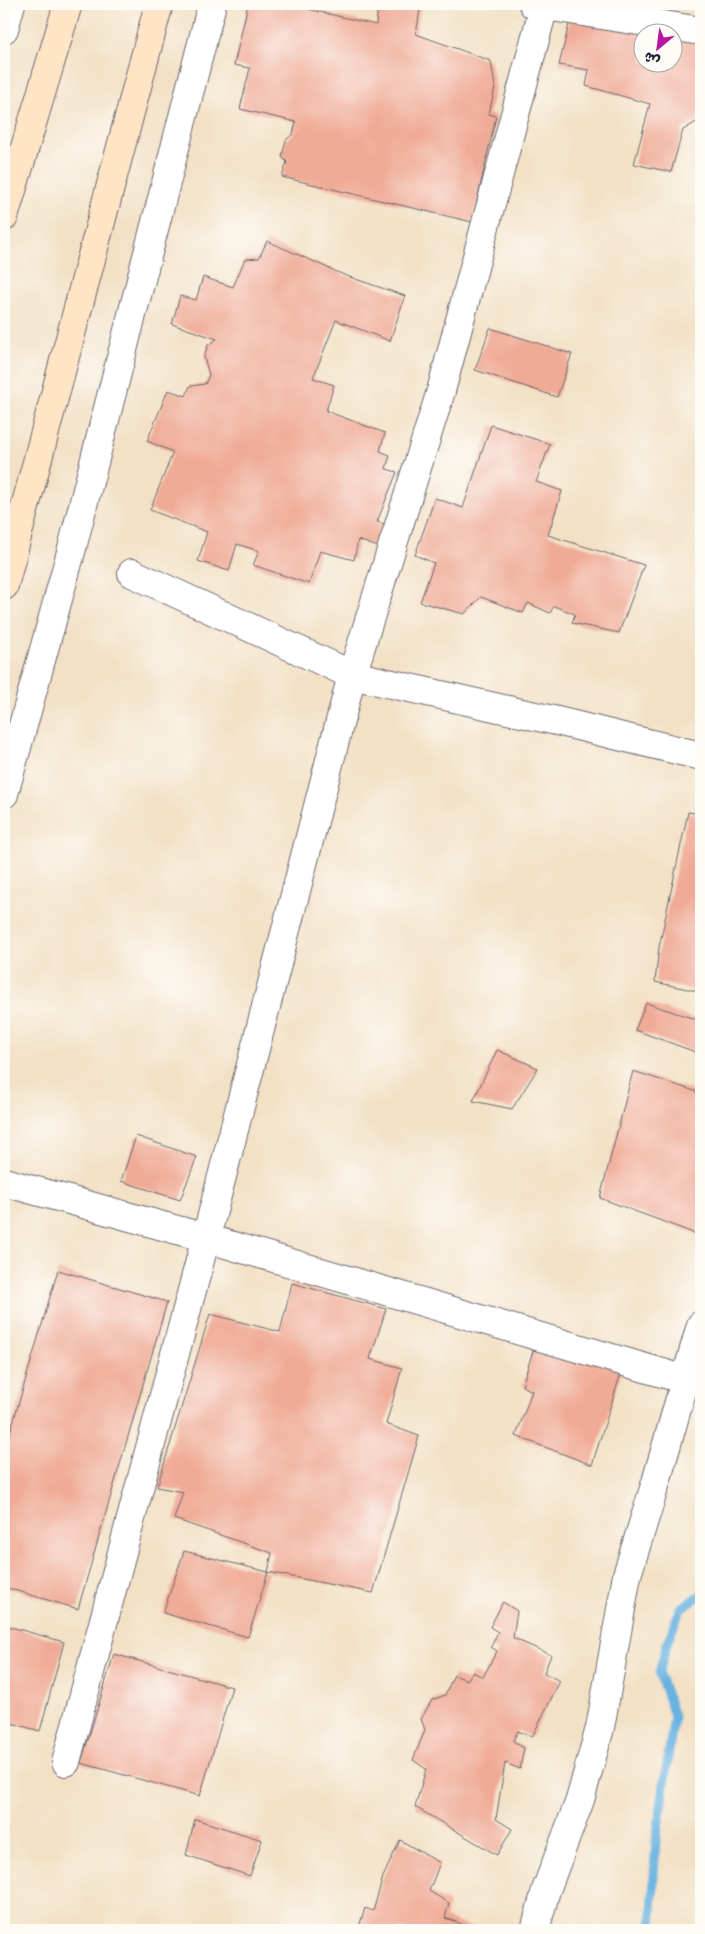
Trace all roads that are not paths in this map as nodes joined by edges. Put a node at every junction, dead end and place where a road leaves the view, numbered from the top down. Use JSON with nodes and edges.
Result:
{"nodes":[{"id":1,"x":11,"y":4,"type":"edge"},
{"id":2,"x":68,"y":4,"type":"edge"},
{"id":3,"x":159,"y":4,"type":"edge"},
{"id":4,"x":212,"y":4,"type":"edge"},
{"id":5,"x":538,"y":5,"type":"edge"},
{"id":6,"x":4,"y":28,"type":"edge"},
{"id":7,"x":701,"y":31,"type":"edge"},
{"id":8,"x":4,"y":216,"type":"edge"},
{"id":9,"x":132,"y":573,"type":"dead end"},
{"id":10,"x":4,"y":586,"type":"edge"},
{"id":11,"x":352,"y":675,"type":"junction"},
{"id":12,"x":701,"y":756,"type":"edge"},
{"id":13,"x":4,"y":794,"type":"edge"},
{"id":14,"x":4,"y":1182,"type":"edge"},
{"id":15,"x":206,"y":1238,"type":"junction"},
{"id":16,"x":701,"y":1325,"type":"edge"},
{"id":17,"x":686,"y":1380,"type":"junction"},
{"id":18,"x":66,"y":1762,"type":"dead end"},
{"id":19,"x":535,"y":1930,"type":"edge"}],
"edges":[{"from":1,"to":6,"type":"street"},
{"from":2,"to":8,"type":"main road"},
{"from":3,"to":10,"type":"main road"},
{"from":4,"to":13,"type":"street"},
{"from":5,"to":7,"type":"street"},
{"from":5,"to":11,"type":"street"},
{"from":9,"to":11,"type":"street"},
{"from":11,"to":12,"type":"street"},
{"from":11,"to":15,"type":"street"},
{"from":14,"to":15,"type":"street"},
{"from":15,"to":17,"type":"street"},
{"from":15,"to":18,"type":"street"},
{"from":16,"to":17,"type":"street"},
{"from":17,"to":19,"type":"street"}]}
